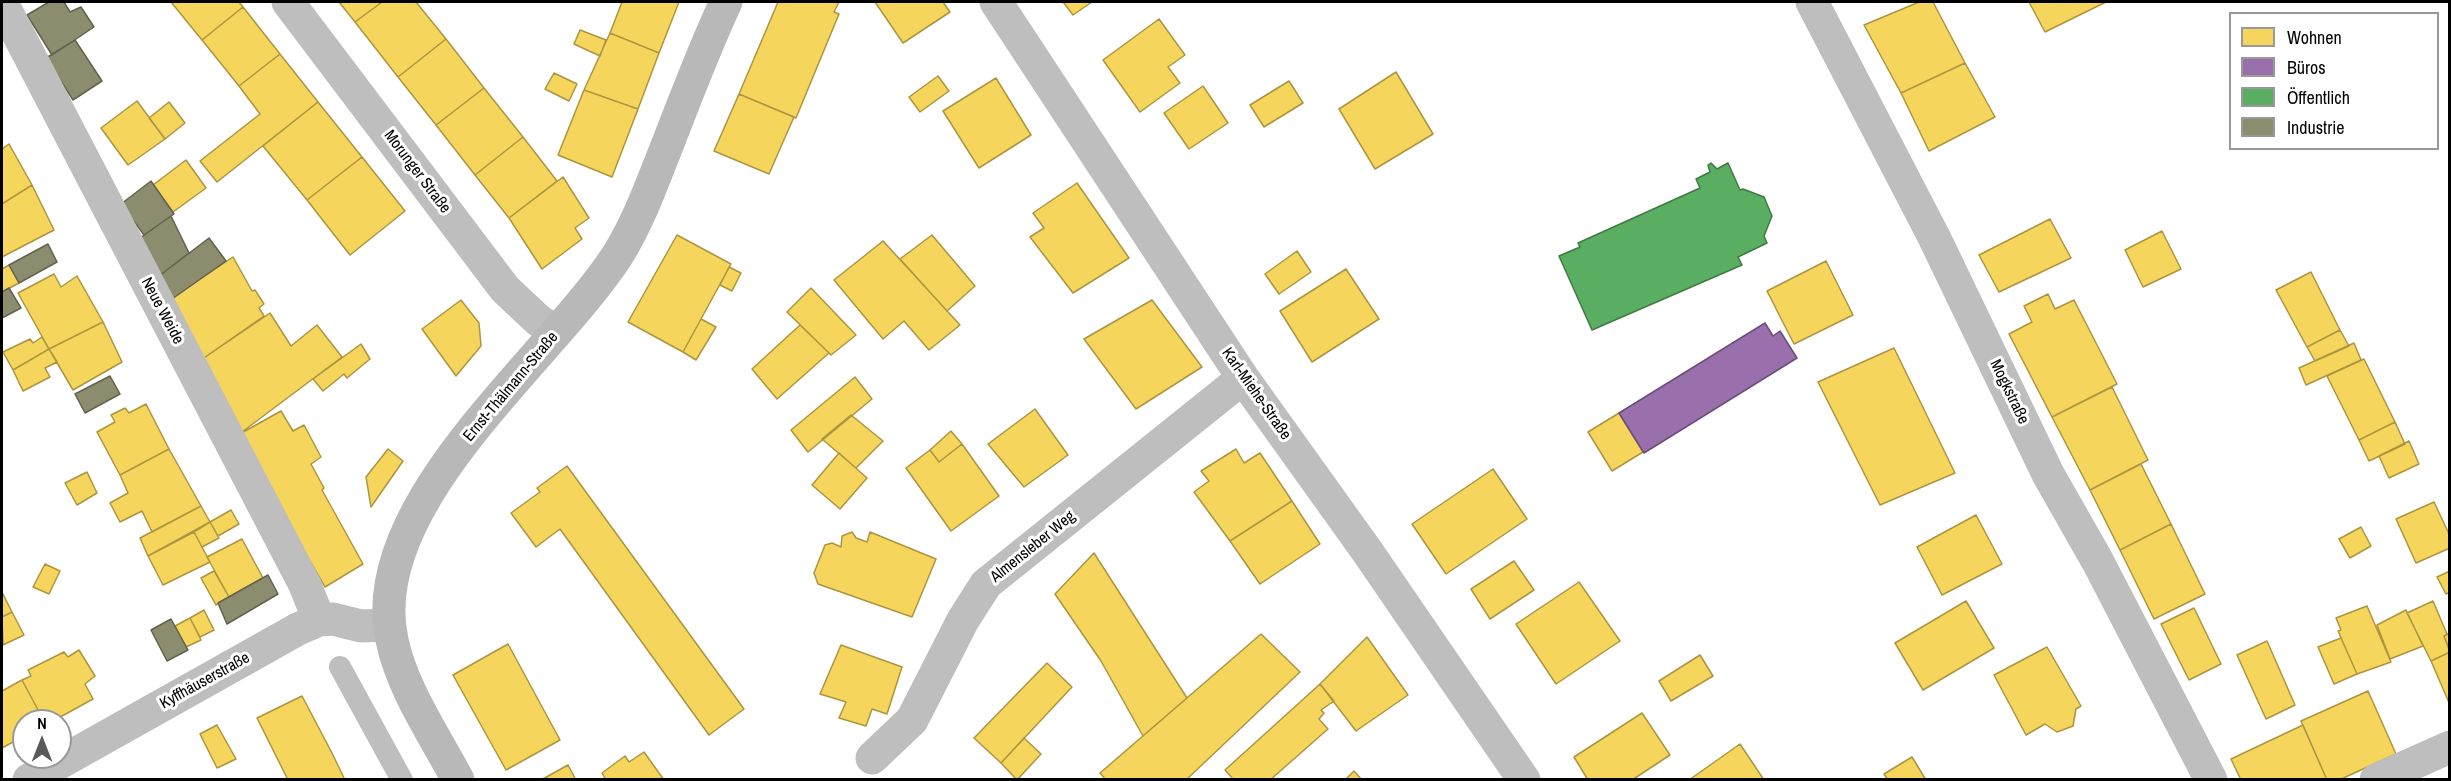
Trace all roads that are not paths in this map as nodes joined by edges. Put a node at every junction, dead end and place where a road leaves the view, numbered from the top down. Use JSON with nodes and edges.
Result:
{"nodes":[{"id":1,"x":288,"y":2,"type":"edge"},
{"id":2,"x":726,"y":2,"type":"edge"},
{"id":3,"x":996,"y":2,"type":"edge"},
{"id":4,"x":2,"y":3,"type":"edge"},
{"id":5,"x":1823,"y":5,"type":"edge"},
{"id":6,"x":556,"y":332,"type":"junction"},
{"id":7,"x":1243,"y":378,"type":"junction"},
{"id":8,"x":319,"y":620,"type":"junction"},
{"id":9,"x":389,"y":625,"type":"junction"},
{"id":10,"x":340,"y":667,"type":"dead end"},
{"id":11,"x":2450,"y":747,"type":"edge"},
{"id":12,"x":872,"y":758,"type":"dead end"},
{"id":13,"x":29,"y":780,"type":"edge"},
{"id":14,"x":402,"y":780,"type":"edge"},
{"id":15,"x":458,"y":780,"type":"edge"},
{"id":16,"x":1524,"y":780,"type":"edge"},
{"id":17,"x":2211,"y":780,"type":"edge"},
{"id":18,"x":2376,"y":780,"type":"edge"}],
"edges":[{"from":1,"to":6,"type":"street","name":"Morunger Straße"},
{"from":2,"to":6,"type":"street","name":"Ernst-Thälmann-Straße"},
{"from":3,"to":7,"type":"street","name":"Karl-Miehe-Straße"},
{"from":4,"to":8,"type":"street","name":"Neue Weide"},
{"from":5,"to":17,"type":"street","name":"Mogkstraße"},
{"from":6,"to":9,"type":"street","name":"Ernst-Thälmann-Straße"},
{"from":7,"to":12,"type":"street","name":"Almensleber Weg"},
{"from":7,"to":16,"type":"street","name":"Karl-Miehe-Straße"},
{"from":8,"to":9,"type":"street"},
{"from":8,"to":13,"type":"street","name":"Kyffhäuserstraße"},
{"from":9,"to":15,"type":"street","name":"Ernst-Thälmann-Straße"},
{"from":10,"to":14,"type":"lane"},
{"from":11,"to":18,"type":"street"}]}
